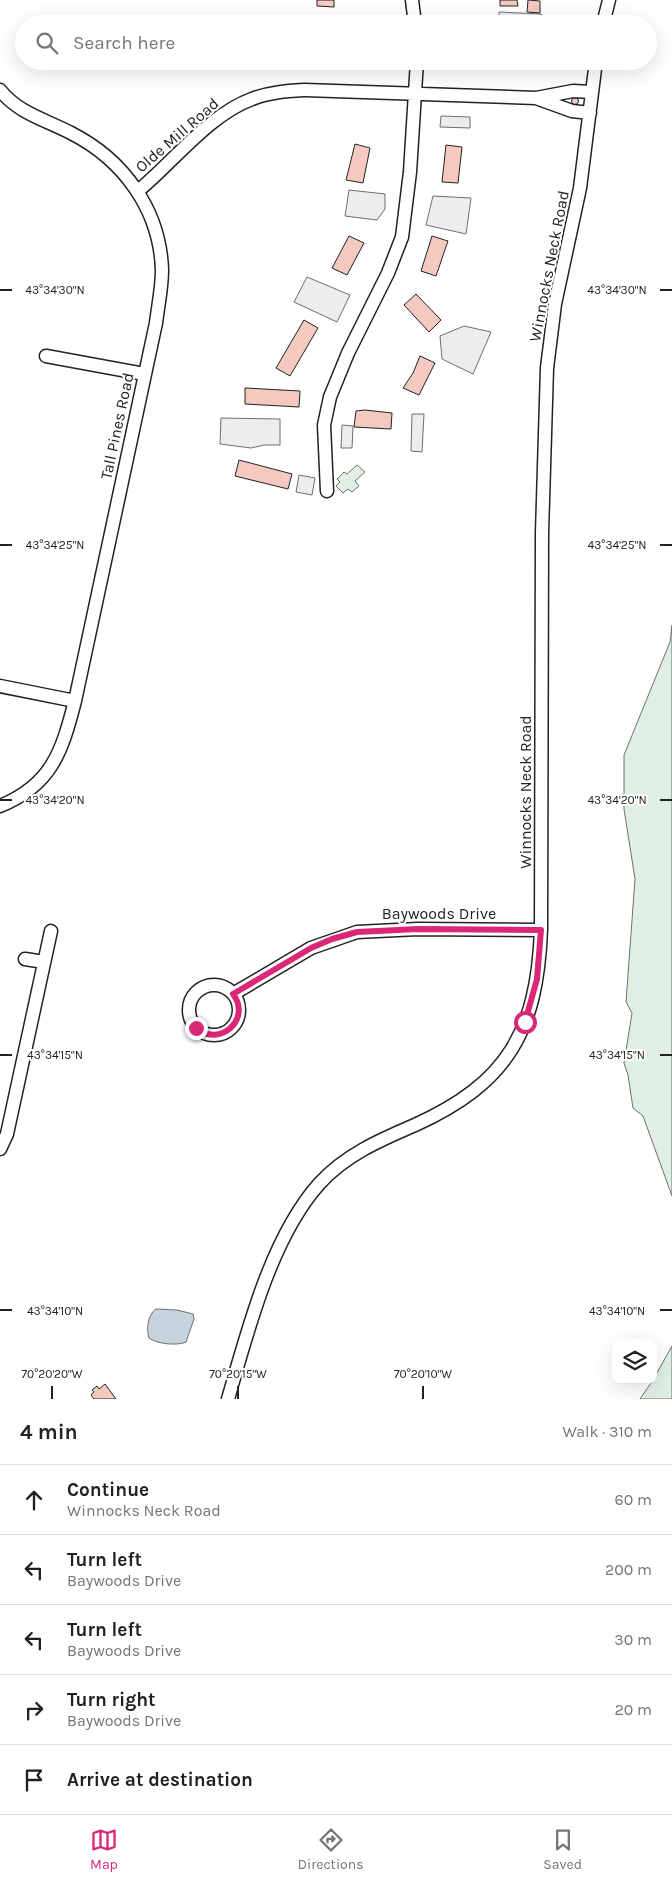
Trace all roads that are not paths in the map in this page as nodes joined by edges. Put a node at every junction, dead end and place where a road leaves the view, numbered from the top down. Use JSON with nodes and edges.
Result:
{"nodes":[{"id":1,"x":412,"y":0,"type":"edge"},
{"id":2,"x":609,"y":0,"type":"edge"},
{"id":3,"x":414,"y":15,"type":"edge"},
{"id":4,"x":605,"y":15,"type":"edge"},
{"id":5,"x":417,"y":70,"type":"edge"},
{"id":6,"x":595,"y":70,"type":"edge"},
{"id":7,"x":592,"y":92,"type":"junction"},
{"id":8,"x":1,"y":94,"type":"edge"},
{"id":9,"x":416,"y":94,"type":"junction"},
{"id":10,"x":536,"y":98,"type":"junction"},
{"id":11,"x":590,"y":113,"type":"junction"},
{"id":12,"x":138,"y":191,"type":"junction"},
{"id":13,"x":46,"y":356,"type":"dead end"},
{"id":14,"x":144,"y":374,"type":"junction"},
{"id":15,"x":326,"y":491,"type":"dead end"},
{"id":16,"x":0,"y":686,"type":"edge"},
{"id":17,"x":75,"y":702,"type":"junction"},
{"id":18,"x":0,"y":806,"type":"edge"},
{"id":19,"x":541,"y":930,"type":"junction"},
{"id":20,"x":51,"y":931,"type":"dead end"},
{"id":21,"x":26,"y":959,"type":"dead end"},
{"id":22,"x":44,"y":962,"type":"junction"},
{"id":23,"x":233,"y":994,"type":"junction"},
{"id":24,"x":0,"y":1149,"type":"edge"},
{"id":25,"x":228,"y":1399,"type":"edge"}],
"edges":[{"from":1,"to":3,"type":"street"},
{"from":2,"to":4,"type":"street"},
{"from":5,"to":9,"type":"street"},
{"from":6,"to":7,"type":"street","name":"Winnocks Neck Road"},
{"from":7,"to":10,"type":"street","name":"Olde Mill Road"},
{"from":7,"to":11,"type":"street","name":"Winnocks Neck Road"},
{"from":8,"to":12,"type":"street","name":"Tall Pines Road"},
{"from":9,"to":10,"type":"street","name":"Olde Mill Road"},
{"from":9,"to":12,"type":"street","name":"Olde Mill Road"},
{"from":9,"to":15,"type":"street"},
{"from":10,"to":11,"type":"street","name":"Olde Mill Road"},
{"from":11,"to":19,"type":"street","name":"Winnocks Neck Road"},
{"from":12,"to":14,"type":"street","name":"Tall Pines Road"},
{"from":13,"to":14,"type":"street"},
{"from":14,"to":17,"type":"street","name":"Tall Pines Road"},
{"from":16,"to":17,"type":"street"},
{"from":17,"to":18,"type":"street","name":"Tall Pines Road"},
{"from":19,"to":23,"type":"street","name":"Baywoods Drive"},
{"from":19,"to":25,"type":"street","name":"Winnocks Neck Road"},
{"from":20,"to":22,"type":"street"},
{"from":21,"to":22,"type":"street"},
{"from":22,"to":24,"type":"street"},
{"from":23,"to":23,"type":"street"}]}
